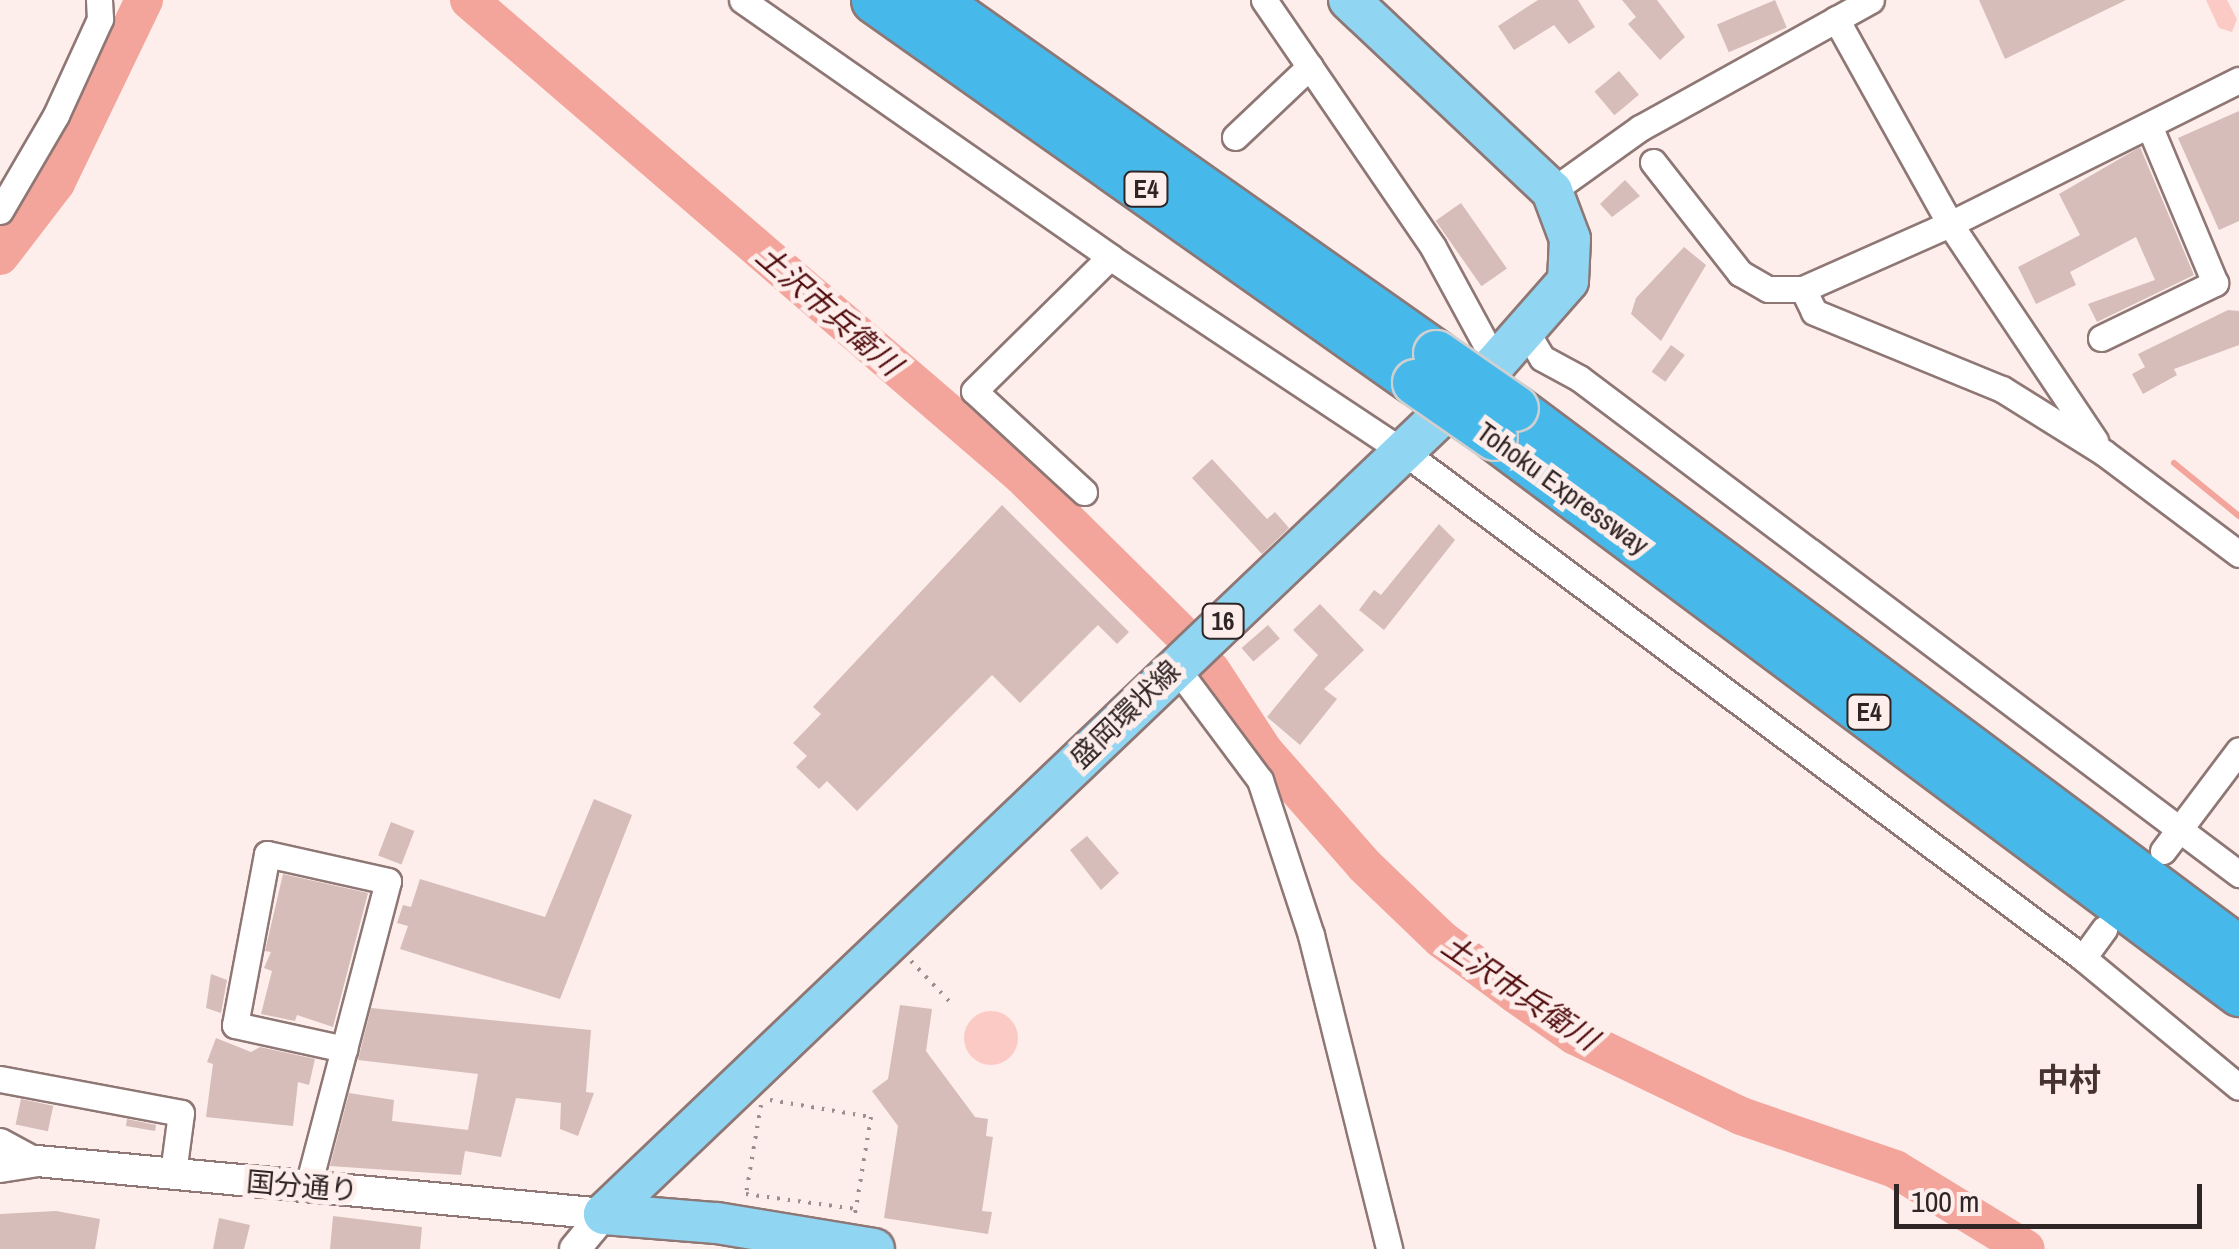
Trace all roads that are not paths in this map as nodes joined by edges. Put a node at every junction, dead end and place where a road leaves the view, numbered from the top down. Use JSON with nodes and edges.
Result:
{"nodes":[{"id":1,"x":99,"y":0,"type":"edge"},
{"id":2,"x":742,"y":0,"type":"edge"},
{"id":3,"x":874,"y":0,"type":"edge"},
{"id":4,"x":935,"y":0,"type":"edge"},
{"id":5,"x":1264,"y":0,"type":"edge"},
{"id":6,"x":1348,"y":0,"type":"edge"},
{"id":7,"x":1871,"y":0,"type":"edge"},
{"id":8,"x":1836,"y":20,"type":"junction"},
{"id":9,"x":1310,"y":66,"type":"junction"},
{"id":10,"x":2239,"y":80,"type":"edge"},
{"id":11,"x":2149,"y":125,"type":"junction"},
{"id":12,"x":1235,"y":136,"type":"dead end"},
{"id":13,"x":1653,"y":162,"type":"dead end"},
{"id":14,"x":1552,"y":190,"type":"junction"},
{"id":15,"x":0,"y":210,"type":"edge"},
{"id":16,"x":1950,"y":224,"type":"junction"},
{"id":17,"x":1110,"y":257,"type":"junction"},
{"id":18,"x":1803,"y":289,"type":"junction"},
{"id":19,"x":1527,"y":333,"type":"junction"},
{"id":20,"x":2101,"y":338,"type":"dead end"},
{"id":21,"x":1496,"y":363,"type":"junction"},
{"id":22,"x":1425,"y":367,"type":"junction"},
{"id":23,"x":1504,"y":422,"type":"junction"},
{"id":24,"x":1404,"y":452,"type":"junction"},
{"id":25,"x":2103,"y":452,"type":"junction"},
{"id":26,"x":1084,"y":492,"type":"dead end"},
{"id":27,"x":2239,"y":554,"type":"edge"},
{"id":28,"x":1175,"y":666,"type":"junction"},
{"id":29,"x":2239,"y":750,"type":"edge"},
{"id":30,"x":2181,"y":830,"type":"junction"},
{"id":31,"x":2163,"y":851,"type":"dead end"},
{"id":32,"x":2239,"y":874,"type":"edge"},
{"id":33,"x":2104,"y":929,"type":"dead end"},
{"id":34,"x":2239,"y":949,"type":"edge"},
{"id":35,"x":2084,"y":958,"type":"junction"},
{"id":36,"x":2239,"y":993,"type":"edge"},
{"id":37,"x":344,"y":1049,"type":"junction"},
{"id":38,"x":0,"y":1079,"type":"edge"},
{"id":39,"x":2239,"y":1087,"type":"edge"},
{"id":40,"x":0,"y":1141,"type":"edge"},
{"id":41,"x":36,"y":1160,"type":"junction"},
{"id":42,"x":0,"y":1166,"type":"edge"},
{"id":43,"x":173,"y":1174,"type":"junction"},
{"id":44,"x":308,"y":1186,"type":"junction"},
{"id":45,"x":604,"y":1214,"type":"junction"},
{"id":46,"x":864,"y":1239,"type":"edge"},
{"id":47,"x":575,"y":1249,"type":"edge"},
{"id":48,"x":1389,"y":1249,"type":"edge"}],
"edges":[{"from":1,"to":15,"type":"street"},
{"from":2,"to":17,"type":"street"},
{"from":3,"to":22,"type":"highway","name":"Tohoku Expressway","number":"E4"},
{"from":4,"to":22,"type":"highway","name":"Tohoku Expressway","number":"E4"},
{"from":5,"to":9,"type":"street"},
{"from":6,"to":14,"type":"main road","name":"盛岡環状線","number":"16"},
{"from":7,"to":8,"type":"street"},
{"from":8,"to":14,"type":"street"},
{"from":8,"to":16,"type":"street"},
{"from":9,"to":12,"type":"street"},
{"from":9,"to":21,"type":"street"},
{"from":10,"to":11,"type":"street"},
{"from":11,"to":16,"type":"street"},
{"from":11,"to":20,"type":"street"},
{"from":13,"to":18,"type":"street"},
{"from":14,"to":19,"type":"main road","name":"盛岡環状線","number":"16"},
{"from":16,"to":18,"type":"street"},
{"from":16,"to":25,"type":"street"},
{"from":17,"to":24,"type":"street"},
{"from":17,"to":26,"type":"street"},
{"from":18,"to":25,"type":"street"},
{"from":19,"to":21,"type":"main road","name":"盛岡環状線","number":"16"},
{"from":19,"to":30,"type":"street"},
{"from":21,"to":24,"type":"main road","name":"盛岡環状線","number":"16"},
{"from":22,"to":23,"type":"highway","name":"Tohoku Expressway","number":"E4","bridge":true},
{"from":23,"to":34,"type":"highway","name":"Tohoku Expressway","number":"E4"},
{"from":23,"to":36,"type":"highway","name":"Tohoku Expressway","number":"E4"},
{"from":24,"to":28,"type":"main road","name":"盛岡環状線","number":"16"},
{"from":24,"to":35,"type":"street"},
{"from":25,"to":27,"type":"street"},
{"from":28,"to":45,"type":"main road","name":"盛岡環状線","number":"16"},
{"from":28,"to":48,"type":"street"},
{"from":29,"to":30,"type":"street"},
{"from":30,"to":31,"type":"street"},
{"from":30,"to":32,"type":"street"},
{"from":33,"to":35,"type":"street"},
{"from":35,"to":39,"type":"street"},
{"from":37,"to":37,"type":"street"},
{"from":37,"to":44,"type":"street"},
{"from":38,"to":43,"type":"street"},
{"from":40,"to":41,"type":"street"},
{"from":41,"to":42,"type":"street","name":"国分通り"},
{"from":41,"to":43,"type":"street","name":"国分通り"},
{"from":43,"to":44,"type":"street","name":"国分通り"},
{"from":44,"to":45,"type":"street","name":"国分通り"},
{"from":45,"to":46,"type":"main road"},
{"from":45,"to":47,"type":"street"}]}
